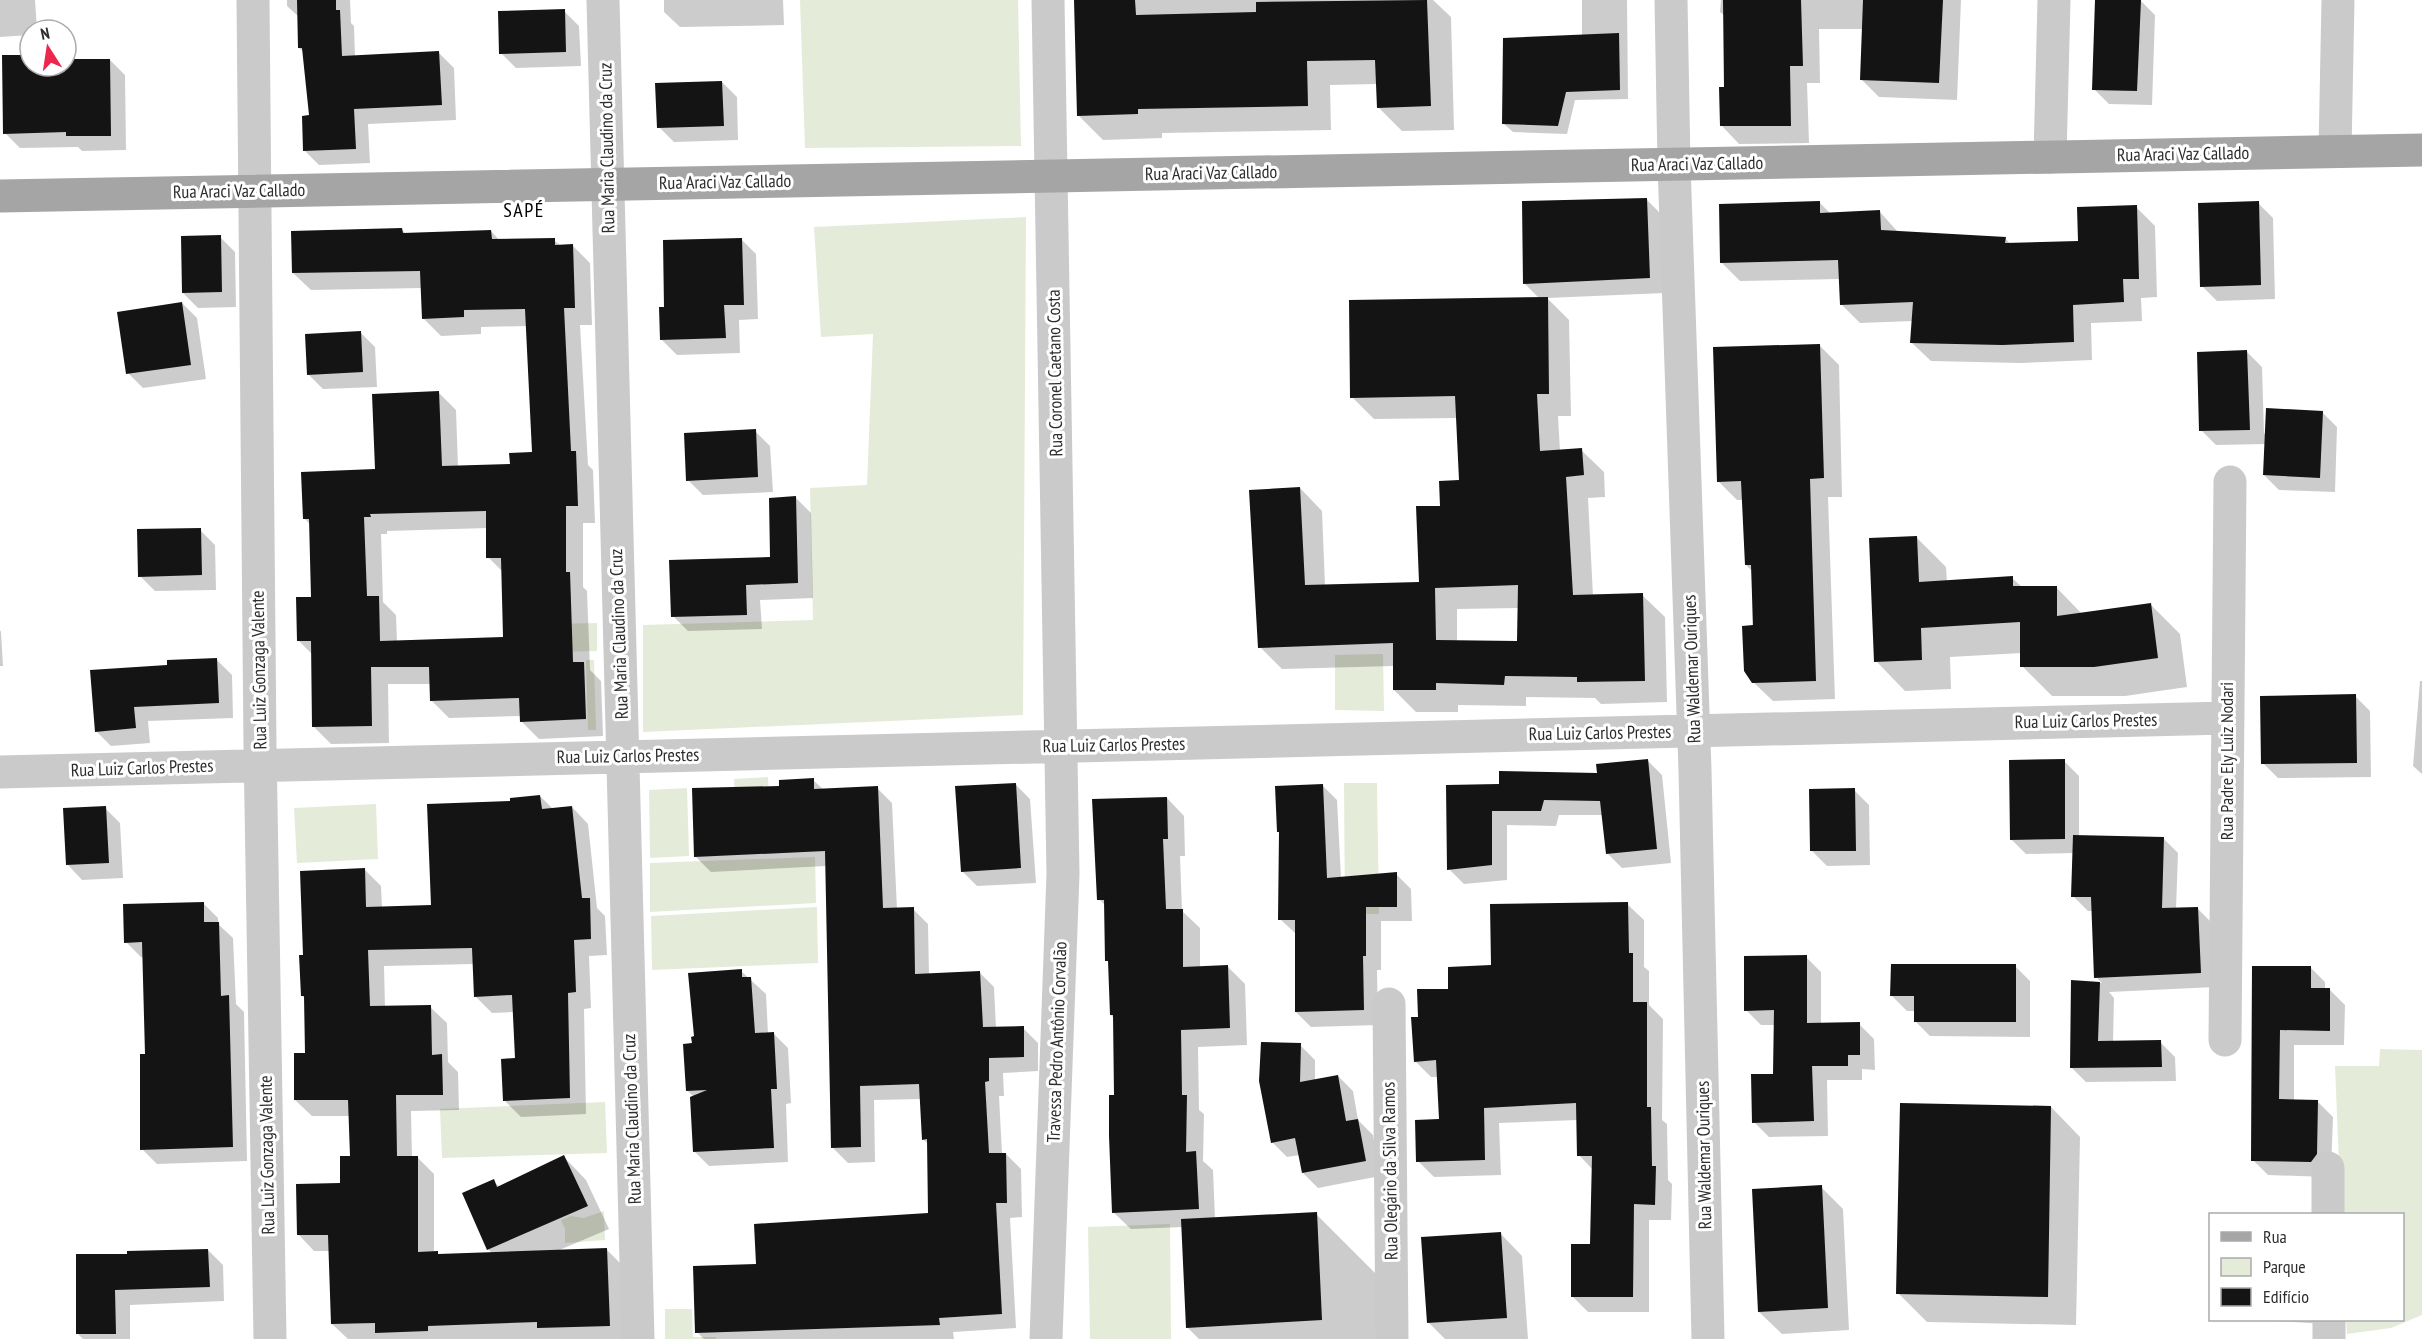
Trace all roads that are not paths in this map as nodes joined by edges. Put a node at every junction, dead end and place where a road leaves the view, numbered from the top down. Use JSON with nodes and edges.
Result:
{"nodes":[{"id":1,"x":253,"y":0,"type":"edge"},
{"id":2,"x":603,"y":0,"type":"edge"},
{"id":3,"x":1048,"y":0,"type":"edge"},
{"id":4,"x":1671,"y":0,"type":"edge"},
{"id":5,"x":2054,"y":0,"type":"edge"},
{"id":6,"x":2338,"y":0,"type":"edge"},
{"id":7,"x":2422,"y":150,"type":"edge"},
{"id":8,"x":2335,"y":151,"type":"junction"},
{"id":9,"x":2050,"y":157,"type":"junction"},
{"id":10,"x":1674,"y":164,"type":"junction"},
{"id":11,"x":1052,"y":176,"type":"junction"},
{"id":12,"x":607,"y":184,"type":"junction"},
{"id":13,"x":254,"y":191,"type":"junction"},
{"id":14,"x":0,"y":196,"type":"edge"},
{"id":15,"x":2230,"y":482,"type":"dead end"},
{"id":16,"x":2228,"y":718,"type":"junction"},
{"id":17,"x":1694,"y":731,"type":"junction"},
{"id":18,"x":1060,"y":746,"type":"junction"},
{"id":19,"x":622,"y":756,"type":"junction"},
{"id":20,"x":260,"y":765,"type":"junction"},
{"id":21,"x":0,"y":772,"type":"edge"},
{"id":22,"x":1389,"y":1004,"type":"dead end"},
{"id":23,"x":2225,"y":1040,"type":"dead end"},
{"id":24,"x":2328,"y":1168,"type":"dead end"},
{"id":25,"x":2328,"y":1213,"type":"edge"},
{"id":26,"x":2329,"y":1321,"type":"edge"},
{"id":27,"x":270,"y":1339,"type":"edge"},
{"id":28,"x":638,"y":1339,"type":"edge"},
{"id":29,"x":1046,"y":1339,"type":"edge"},
{"id":30,"x":1392,"y":1339,"type":"edge"},
{"id":31,"x":1708,"y":1339,"type":"edge"},
{"id":32,"x":2329,"y":1339,"type":"edge"}],
"edges":[{"from":1,"to":13,"type":"street","name":"Rua Luiz Gonzaga Valente"},
{"from":2,"to":12,"type":"street","name":"Rua Maria Claudino da Cruz"},
{"from":3,"to":11,"type":"street","name":"Rua Coronel Caetano Costa"},
{"from":4,"to":10,"type":"street","name":"Rua Waldemar Ouriques"},
{"from":5,"to":9,"type":"street"},
{"from":6,"to":8,"type":"street"},
{"from":7,"to":8,"type":"main road","name":"Rua Araci Vaz Callado"},
{"from":8,"to":9,"type":"main road","name":"Rua Araci Vaz Callado"},
{"from":9,"to":10,"type":"main road","name":"Rua Araci Vaz Callado"},
{"from":10,"to":11,"type":"main road","name":"Rua Araci Vaz Callado"},
{"from":10,"to":17,"type":"street","name":"Rua Waldemar Ouriques"},
{"from":11,"to":12,"type":"main road","name":"Rua Araci Vaz Callado"},
{"from":11,"to":18,"type":"street","name":"Rua Coronel Caetano Costa"},
{"from":12,"to":13,"type":"main road","name":"Rua Araci Vaz Callado"},
{"from":12,"to":19,"type":"street","name":"Rua Maria Claudino da Cruz"},
{"from":13,"to":14,"type":"main road","name":"Rua Araci Vaz Callado"},
{"from":13,"to":20,"type":"street","name":"Rua Luiz Gonzaga Valente"},
{"from":15,"to":16,"type":"street","name":"Rua Padre Ely Luiz Nodari"},
{"from":16,"to":17,"type":"street","name":"Rua Luiz Carlos Prestes"},
{"from":16,"to":23,"type":"street","name":"Rua Padre Ely Luiz Nodari"},
{"from":17,"to":18,"type":"street","name":"Rua Luiz Carlos Prestes"},
{"from":17,"to":31,"type":"street","name":"Rua Waldemar Ouriques"},
{"from":18,"to":19,"type":"street","name":"Rua Luiz Carlos Prestes"},
{"from":18,"to":29,"type":"street","name":"Travessa Pedro Antônio Corvalão"},
{"from":19,"to":20,"type":"street","name":"Rua Luiz Carlos Prestes"},
{"from":19,"to":28,"type":"street","name":"Rua Maria Claudino da Cruz"},
{"from":20,"to":21,"type":"street","name":"Rua Luiz Carlos Prestes"},
{"from":20,"to":27,"type":"street","name":"Rua Luiz Gonzaga Valente"},
{"from":22,"to":30,"type":"street","name":"Rua Olegário da Silva Ramos"},
{"from":24,"to":25,"type":"street"},
{"from":26,"to":32,"type":"street"}]}
